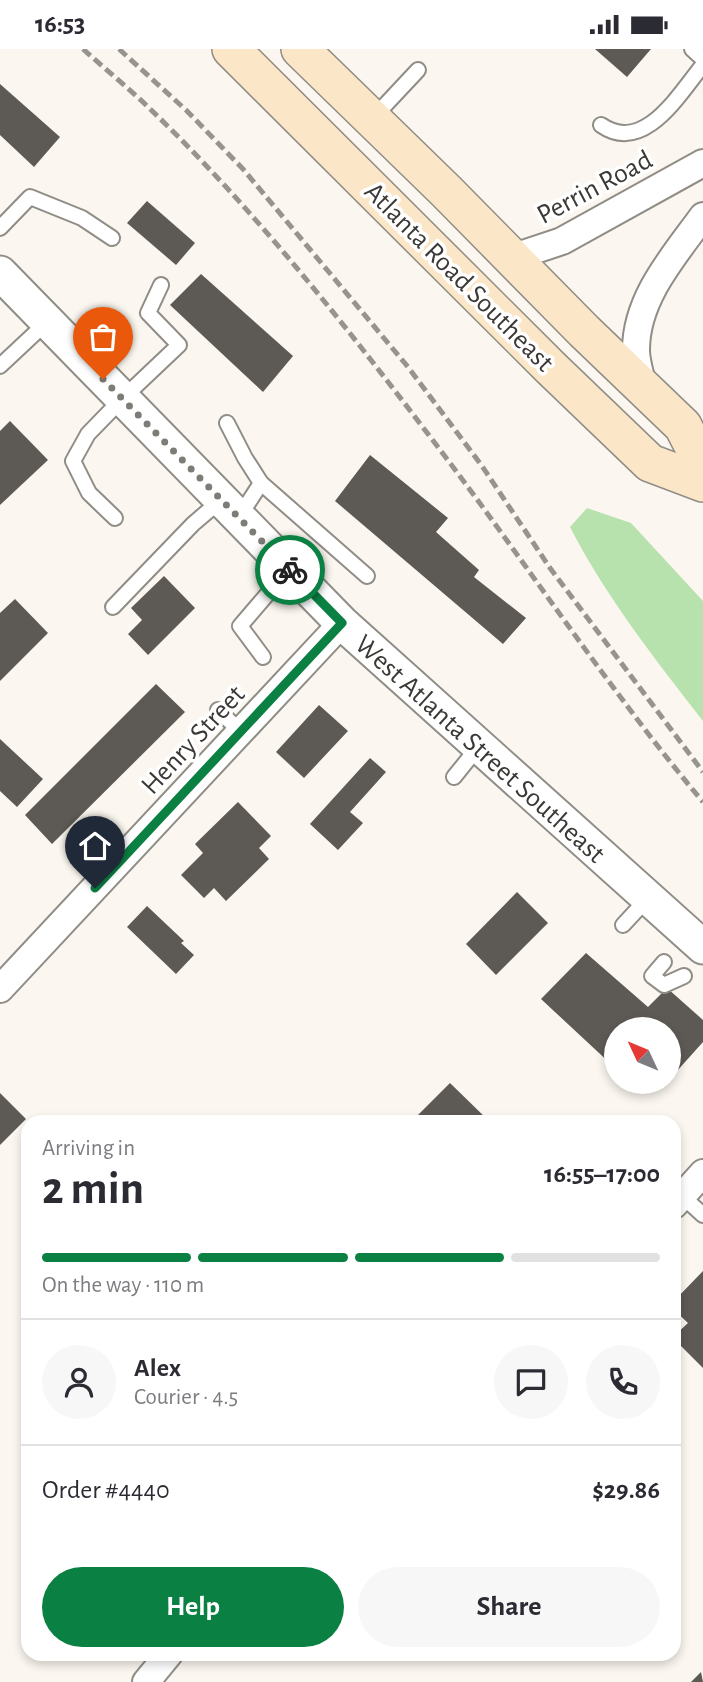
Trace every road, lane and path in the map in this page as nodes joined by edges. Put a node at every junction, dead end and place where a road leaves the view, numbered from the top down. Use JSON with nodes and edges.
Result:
{"nodes":[{"id":1,"x":231,"y":49,"type":"edge"},
{"id":2,"x":300,"y":49,"type":"edge"},
{"id":3,"x":692,"y":49,"type":"edge"},
{"id":4,"x":703,"y":59,"type":"edge"},
{"id":5,"x":703,"y":65,"type":"edge"},
{"id":6,"x":418,"y":71,"type":"dead end"},
{"id":7,"x":372,"y":119,"type":"junction"},
{"id":8,"x":601,"y":125,"type":"dead end"},
{"id":9,"x":703,"y":163,"type":"edge"},
{"id":10,"x":703,"y":216,"type":"edge"},
{"id":11,"x":0,"y":228,"type":"edge"},
{"id":12,"x":112,"y":238,"type":"dead end"},
{"id":13,"x":512,"y":258,"type":"junction"},
{"id":14,"x":0,"y":273,"type":"edge"},
{"id":15,"x":161,"y":285,"type":"dead end"},
{"id":16,"x":47,"y":322,"type":"junction"},
{"id":17,"x":0,"y":366,"type":"edge"},
{"id":18,"x":643,"y":388,"type":"junction"},
{"id":19,"x":122,"y":398,"type":"junction"},
{"id":20,"x":227,"y":423,"type":"dead end"},
{"id":21,"x":703,"y":465,"type":"edge"},
{"id":22,"x":261,"y":483,"type":"junction"},
{"id":23,"x":703,"y":483,"type":"edge"},
{"id":24,"x":230,"y":509,"type":"junction"},
{"id":25,"x":115,"y":518,"type":"dead end"},
{"id":26,"x":289,"y":569,"type":"junction"},
{"id":27,"x":367,"y":576,"type":"dead end"},
{"id":28,"x":113,"y":607,"type":"dead end"},
{"id":29,"x":342,"y":623,"type":"junction"},
{"id":30,"x":263,"y":657,"type":"dead end"},
{"id":31,"x":218,"y":710,"type":"dead end"},
{"id":32,"x":241,"y":732,"type":"junction"},
{"id":33,"x":479,"y":746,"type":"junction"},
{"id":34,"x":454,"y":777,"type":"dead end"},
{"id":35,"x":648,"y":898,"type":"junction"},
{"id":36,"x":622,"y":925,"type":"dead end"},
{"id":37,"x":703,"y":947,"type":"edge"},
{"id":38,"x":664,"y":962,"type":"dead end"},
{"id":39,"x":684,"y":976,"type":"dead end"},
{"id":40,"x":0,"y":989,"type":"edge"},
{"id":41,"x":703,"y":1174,"type":"edge"},
{"id":42,"x":681,"y":1197,"type":"edge"},
{"id":43,"x":681,"y":1202,"type":"edge"},
{"id":44,"x":703,"y":1215,"type":"edge"},
{"id":45,"x":163,"y":1661,"type":"edge"},
{"id":46,"x":146,"y":1682,"type":"edge"}],
"edges":[{"from":1,"to":23,"type":"main road","name":"Atlanta Road Southeast"},
{"from":2,"to":7,"type":"main road","name":"Atlanta Road Southeast"},
{"from":3,"to":4,"type":"lane"},
{"from":5,"to":8,"type":"lane"},
{"from":6,"to":7,"type":"lane"},
{"from":7,"to":13,"type":"main road","name":"Atlanta Road Southeast"},
{"from":9,"to":13,"type":"street","name":"Perrin Road"},
{"from":10,"to":18,"type":"street"},
{"from":11,"to":12,"type":"lane"},
{"from":13,"to":18,"type":"main road","name":"Atlanta Road Southeast"},
{"from":14,"to":16,"type":"street","name":"West Atlanta Street Southeast"},
{"from":15,"to":19,"type":"lane"},
{"from":16,"to":17,"type":"lane"},
{"from":16,"to":19,"type":"street","name":"West Atlanta Street Southeast"},
{"from":18,"to":21,"type":"main road","name":"Atlanta Road Southeast"},
{"from":19,"to":24,"type":"street","name":"West Atlanta Street Southeast"},
{"from":19,"to":25,"type":"lane"},
{"from":20,"to":22,"type":"lane"},
{"from":22,"to":24,"type":"lane"},
{"from":22,"to":27,"type":"lane"},
{"from":24,"to":26,"type":"street","name":"West Atlanta Street Southeast"},
{"from":24,"to":28,"type":"lane"},
{"from":26,"to":29,"type":"street","name":"West Atlanta Street Southeast"},
{"from":26,"to":30,"type":"lane"},
{"from":29,"to":32,"type":"street","name":"Henry Street"},
{"from":29,"to":33,"type":"street","name":"West Atlanta Street Southeast"},
{"from":31,"to":32,"type":"lane"},
{"from":32,"to":40,"type":"street","name":"Henry Street"},
{"from":33,"to":34,"type":"lane"},
{"from":33,"to":35,"type":"street","name":"West Atlanta Street Southeast"},
{"from":35,"to":36,"type":"lane"},
{"from":35,"to":37,"type":"street","name":"West Atlanta Street Southeast"},
{"from":38,"to":39,"type":"lane"},
{"from":41,"to":42,"type":"street"},
{"from":43,"to":44,"type":"lane"},
{"from":45,"to":46,"type":"street"}]}
